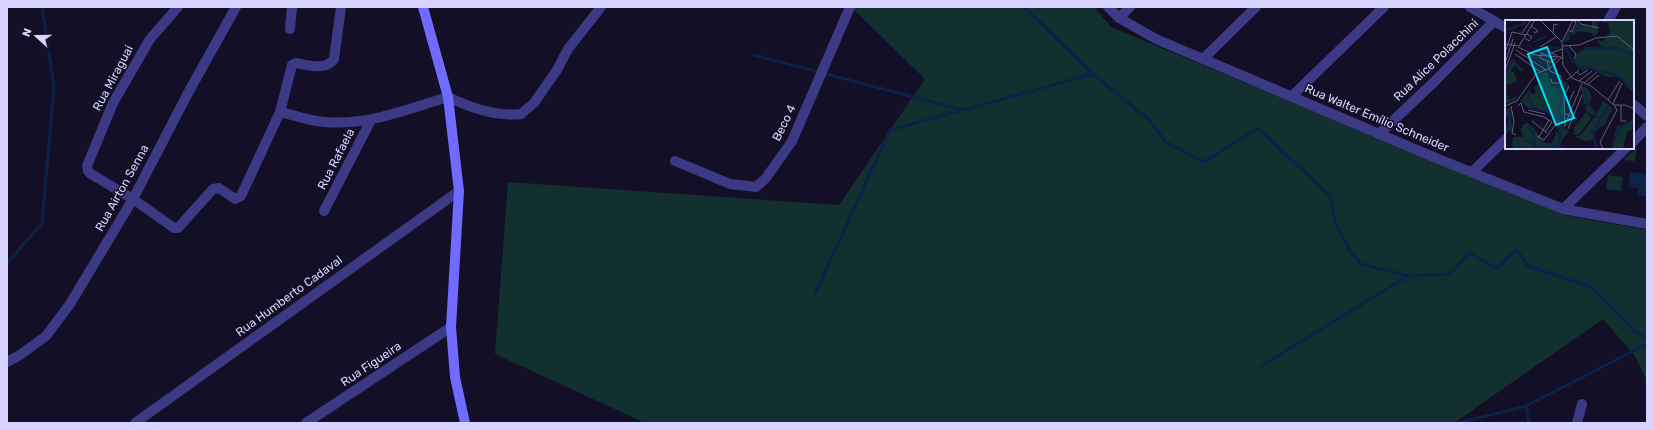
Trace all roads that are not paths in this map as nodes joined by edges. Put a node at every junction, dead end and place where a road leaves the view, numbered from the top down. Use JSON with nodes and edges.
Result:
{"nodes":[{"id":1,"x":178,"y":7,"type":"edge"},
{"id":2,"x":236,"y":7,"type":"edge"},
{"id":3,"x":292,"y":7,"type":"edge"},
{"id":4,"x":341,"y":7,"type":"edge"},
{"id":5,"x":423,"y":7,"type":"edge"},
{"id":6,"x":601,"y":7,"type":"edge"},
{"id":7,"x":850,"y":7,"type":"edge"},
{"id":8,"x":1108,"y":7,"type":"edge"},
{"id":9,"x":1130,"y":7,"type":"edge"},
{"id":10,"x":1256,"y":7,"type":"edge"},
{"id":11,"x":1384,"y":7,"type":"edge"},
{"id":12,"x":1470,"y":7,"type":"edge"},
{"id":13,"x":1616,"y":7,"type":"edge"},
{"id":14,"x":1119,"y":18,"type":"junction"},
{"id":15,"x":1609,"y":20,"type":"edge"},
{"id":16,"x":1494,"y":21,"type":"junction"},
{"id":17,"x":1505,"y":27,"type":"edge"},
{"id":18,"x":290,"y":29,"type":"dead end"},
{"id":19,"x":1203,"y":58,"type":"junction"},
{"id":20,"x":1292,"y":96,"type":"junction"},
{"id":21,"x":448,"y":98,"type":"junction"},
{"id":22,"x":1634,"y":105,"type":"edge"},
{"id":23,"x":280,"y":112,"type":"junction"},
{"id":24,"x":1647,"y":116,"type":"edge"},
{"id":25,"x":371,"y":120,"type":"junction"},
{"id":26,"x":1647,"y":127,"type":"edge"},
{"id":27,"x":1379,"y":134,"type":"junction"},
{"id":28,"x":1505,"y":140,"type":"edge"},
{"id":29,"x":1634,"y":141,"type":"edge"},
{"id":30,"x":1625,"y":149,"type":"edge"},
{"id":31,"x":675,"y":161,"type":"dead end"},
{"id":32,"x":1472,"y":172,"type":"junction"},
{"id":33,"x":459,"y":191,"type":"junction"},
{"id":34,"x":133,"y":199,"type":"junction"},
{"id":35,"x":1563,"y":209,"type":"junction"},
{"id":36,"x":324,"y":211,"type":"dead end"},
{"id":37,"x":1647,"y":224,"type":"edge"},
{"id":38,"x":451,"y":327,"type":"junction"},
{"id":39,"x":7,"y":362,"type":"edge"},
{"id":40,"x":1582,"y":404,"type":"dead end"},
{"id":41,"x":135,"y":423,"type":"edge"},
{"id":42,"x":306,"y":423,"type":"edge"},
{"id":43,"x":465,"y":423,"type":"edge"},
{"id":44,"x":1577,"y":423,"type":"edge"}],
"edges":[{"from":1,"to":34,"type":"street","name":"Rua Miraguai"},
{"from":2,"to":34,"type":"street","name":"Rua Airton Senna"},
{"from":3,"to":18,"type":"street"},
{"from":4,"to":23,"type":"street"},
{"from":5,"to":21,"type":"main road"},
{"from":6,"to":21,"type":"street"},
{"from":7,"to":31,"type":"street","name":"Beco 4"},
{"from":8,"to":14,"type":"street","name":"Rua Walter Emílio Schneider"},
{"from":9,"to":14,"type":"street"},
{"from":10,"to":19,"type":"street"},
{"from":11,"to":20,"type":"street"},
{"from":12,"to":16,"type":"street"},
{"from":13,"to":15,"type":"street"},
{"from":14,"to":19,"type":"street","name":"Rua Walter Emílio Schneider"},
{"from":16,"to":17,"type":"street"},
{"from":16,"to":27,"type":"street","name":"Rua Alice Polacchini"},
{"from":19,"to":20,"type":"street","name":"Rua Walter Emílio Schneider"},
{"from":20,"to":27,"type":"street","name":"Rua Walter Emílio Schneider"},
{"from":21,"to":25,"type":"street"},
{"from":21,"to":33,"type":"main road"},
{"from":22,"to":24,"type":"street"},
{"from":23,"to":25,"type":"street"},
{"from":23,"to":34,"type":"street"},
{"from":25,"to":36,"type":"street","name":"Rua Rafaela"},
{"from":26,"to":29,"type":"street"},
{"from":27,"to":32,"type":"street","name":"Rua Walter Emílio Schneider"},
{"from":28,"to":32,"type":"street"},
{"from":30,"to":35,"type":"street"},
{"from":32,"to":35,"type":"street","name":"Rua Walter Emílio Schneider"},
{"from":33,"to":38,"type":"main road"},
{"from":33,"to":41,"type":"street","name":"Rua Humberto Cadaval"},
{"from":34,"to":39,"type":"street","name":"Rua Airton Senna"},
{"from":35,"to":37,"type":"street","name":"Rua Walter Emílio Schneider"},
{"from":38,"to":42,"type":"street","name":"Rua Figueira"},
{"from":38,"to":43,"type":"main road"},
{"from":40,"to":44,"type":"street"}]}
